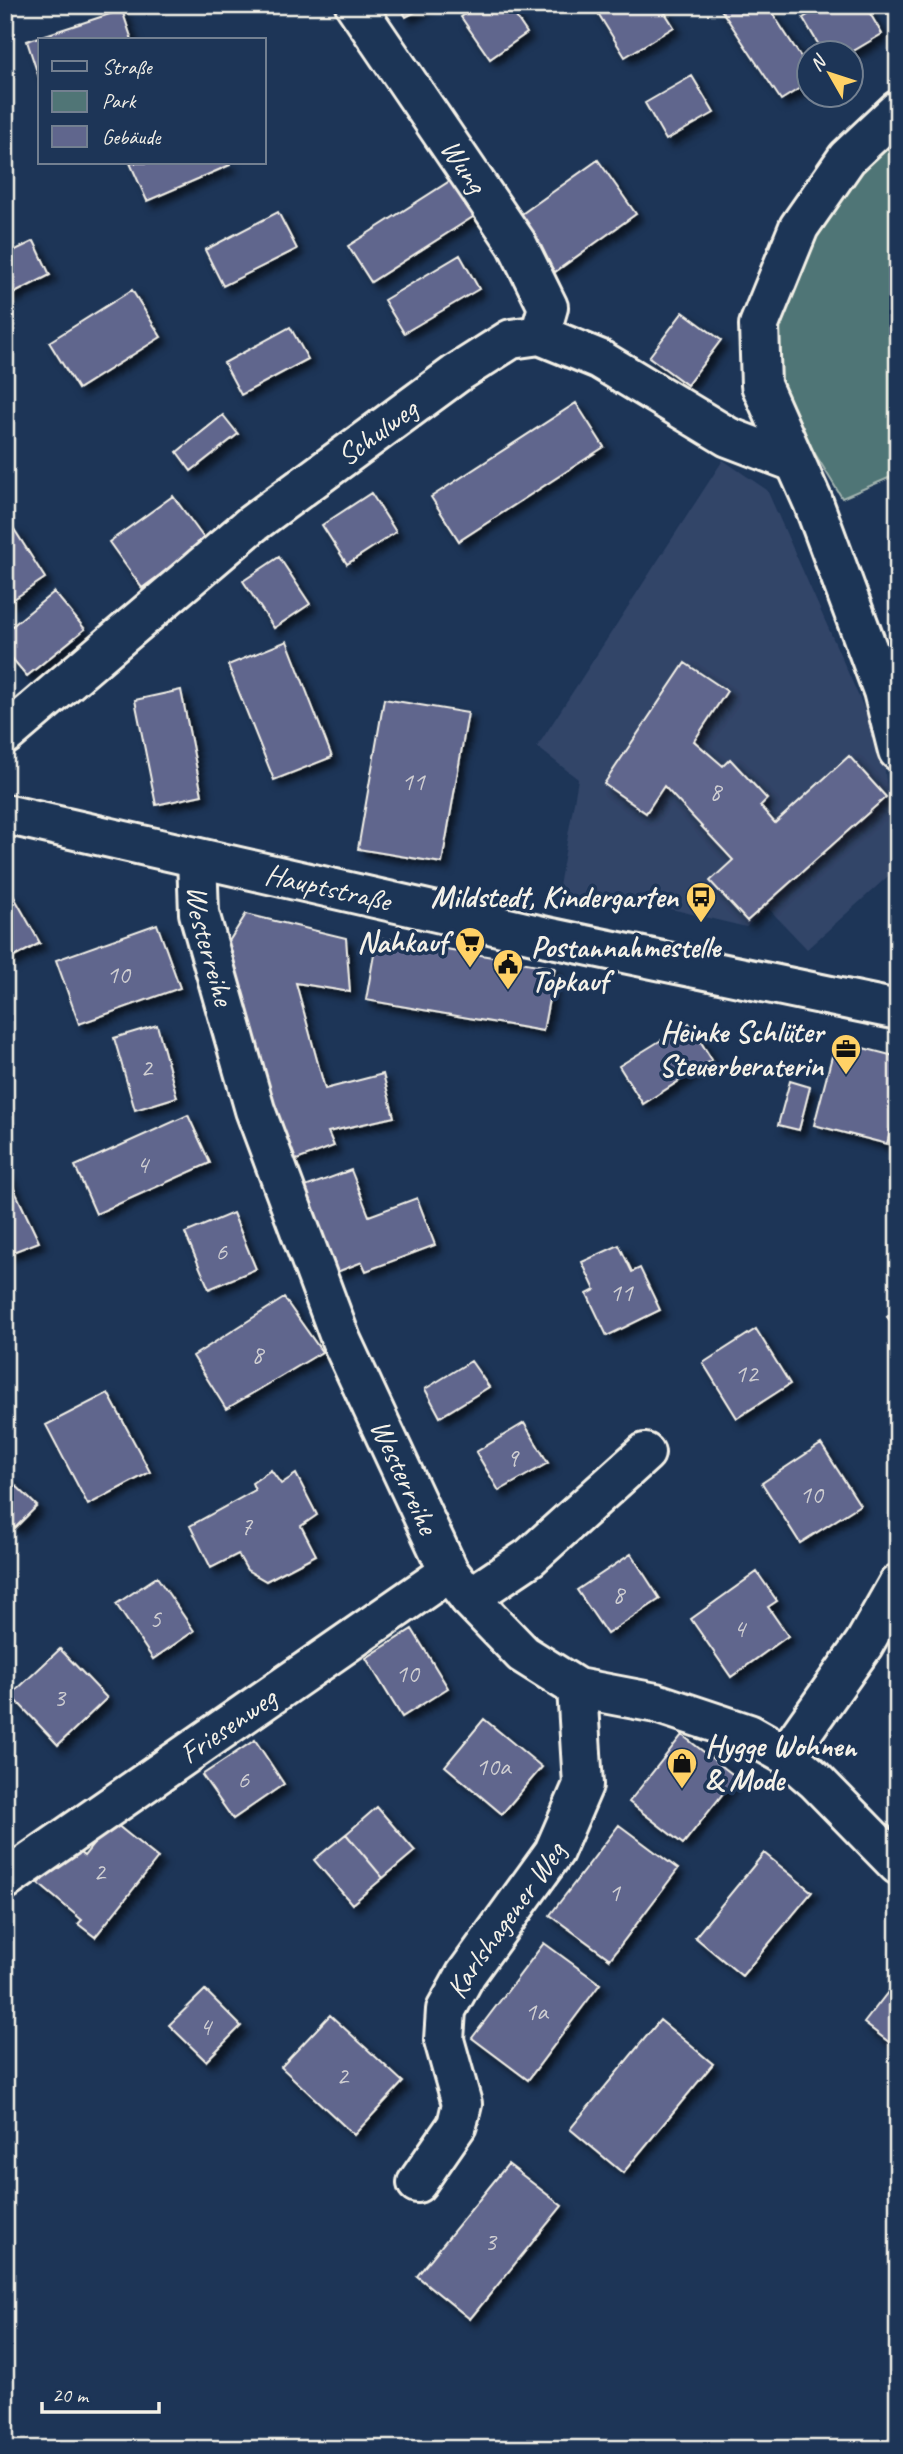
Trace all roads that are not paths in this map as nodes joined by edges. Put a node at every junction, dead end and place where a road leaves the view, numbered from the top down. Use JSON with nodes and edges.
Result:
{"nodes":[{"id":1,"x":355,"y":5,"type":"edge"},
{"id":2,"x":898,"y":110,"type":"edge"},
{"id":3,"x":540,"y":335,"type":"junction"},
{"id":4,"x":794,"y":462,"type":"junction"},
{"id":5,"x":5,"y":735,"type":"edge"},
{"id":6,"x":898,"y":751,"type":"edge"},
{"id":7,"x":5,"y":814,"type":"edge"},
{"id":8,"x":197,"y":858,"type":"junction"},
{"id":9,"x":898,"y":1010,"type":"edge"},
{"id":10,"x":645,"y":1453,"type":"dead end"},
{"id":11,"x":898,"y":1584,"type":"edge"},
{"id":12,"x":459,"y":1585,"type":"junction"},
{"id":13,"x":577,"y":1688,"type":"junction"},
{"id":14,"x":786,"y":1755,"type":"junction"},
{"id":15,"x":898,"y":1865,"type":"edge"},
{"id":16,"x":5,"y":1880,"type":"edge"},
{"id":17,"x":417,"y":2183,"type":"dead end"}],
"edges":[{"from":1,"to":3,"type":"street","name":"Wung"},
{"from":2,"to":4,"type":"street"},
{"from":3,"to":4,"type":"street"},
{"from":3,"to":5,"type":"street","name":"Schulweg"},
{"from":4,"to":6,"type":"street"},
{"from":7,"to":8,"type":"street","name":"Hauptstraße"},
{"from":8,"to":9,"type":"street","name":"Hauptstraße"},
{"from":8,"to":12,"type":"street","name":"Westerreihe"},
{"from":10,"to":12,"type":"street","name":"Friesenweg"},
{"from":11,"to":14,"type":"street"},
{"from":12,"to":13,"type":"street","name":"Westerreihe"},
{"from":12,"to":16,"type":"street","name":"Friesenweg"},
{"from":13,"to":14,"type":"street","name":"Westerreihe"},
{"from":13,"to":17,"type":"street","name":"Karlshagener Weg"},
{"from":14,"to":15,"type":"street","name":"Westerreihe"}]}
